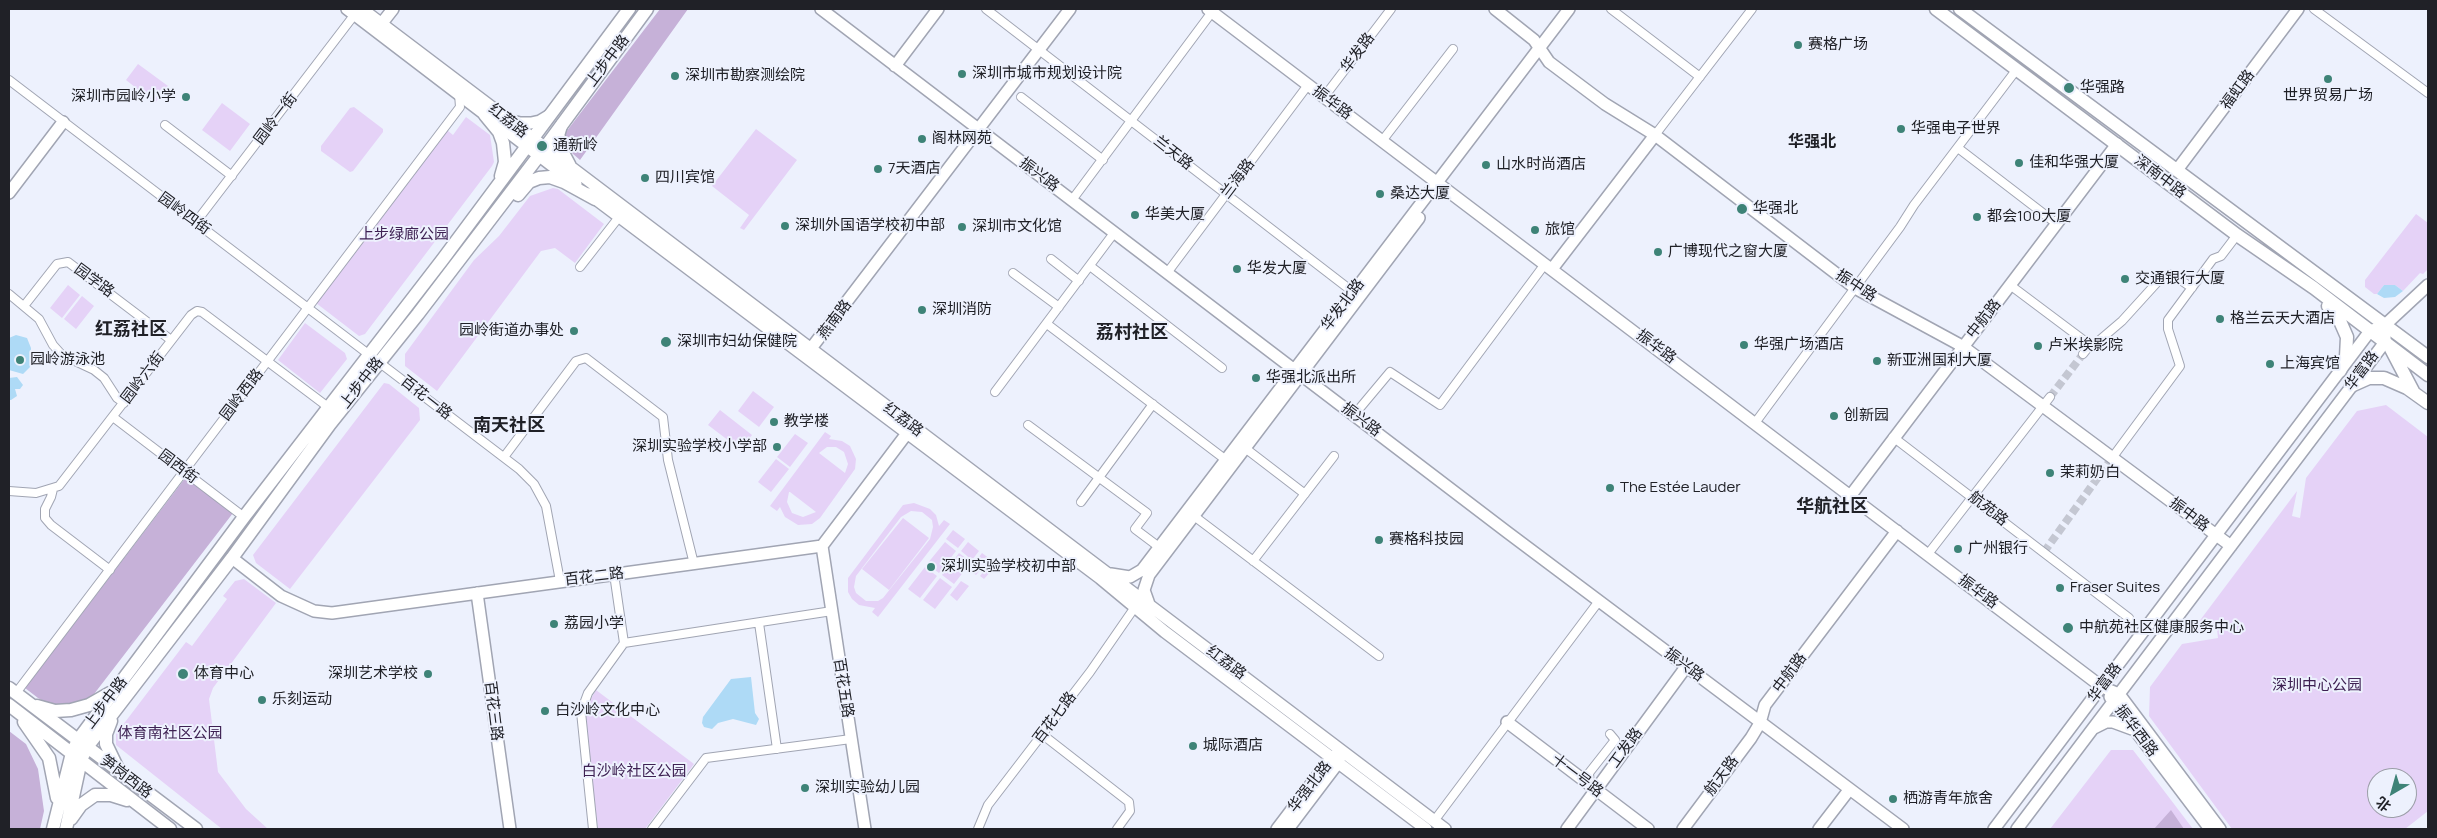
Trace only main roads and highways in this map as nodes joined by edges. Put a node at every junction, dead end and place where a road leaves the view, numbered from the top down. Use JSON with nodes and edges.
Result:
{"nodes":[{"id":1,"x":393,"y":9,"type":"edge"},
{"id":2,"x":629,"y":9,"type":"edge"},
{"id":3,"x":647,"y":9,"type":"edge"},
{"id":4,"x":821,"y":9,"type":"edge"},
{"id":5,"x":938,"y":9,"type":"edge"},
{"id":6,"x":1062,"y":9,"type":"edge"},
{"id":7,"x":1070,"y":9,"type":"edge"},
{"id":8,"x":1495,"y":9,"type":"edge"},
{"id":9,"x":1568,"y":9,"type":"edge"},
{"id":10,"x":1577,"y":9,"type":"edge"},
{"id":11,"x":1936,"y":9,"type":"edge"},
{"id":12,"x":1960,"y":9,"type":"edge"},
{"id":13,"x":2291,"y":9,"type":"edge"},
{"id":14,"x":2298,"y":9,"type":"edge"},
{"id":15,"x":1210,"y":10,"type":"edge"},
{"id":16,"x":355,"y":11,"type":"edge"},
{"id":17,"x":382,"y":23,"type":"junction"},
{"id":18,"x":1037,"y":48,"type":"junction"},
{"id":19,"x":1542,"y":50,"type":"junction"},
{"id":20,"x":895,"y":66,"type":"junction"},
{"id":21,"x":491,"y":113,"type":"junction"},
{"id":22,"x":550,"y":114,"type":"junction"},
{"id":23,"x":63,"y":122,"type":"road end"},
{"id":24,"x":562,"y":124,"type":"junction"},
{"id":25,"x":976,"y":127,"type":"junction"},
{"id":26,"x":1655,"y":135,"type":"junction"},
{"id":27,"x":530,"y":143,"type":"junction"},
{"id":28,"x":2117,"y":144,"type":"junction"},
{"id":29,"x":541,"y":152,"type":"junction"},
{"id":30,"x":2174,"y":168,"type":"junction"},
{"id":31,"x":574,"y":171,"type":"junction"},
{"id":32,"x":498,"y":184,"type":"junction"},
{"id":33,"x":1439,"y":185,"type":"junction"},
{"id":34,"x":9,"y":193,"type":"edge"},
{"id":35,"x":595,"y":199,"type":"junction"},
{"id":36,"x":483,"y":226,"type":"junction"},
{"id":37,"x":1548,"y":267,"type":"junction"},
{"id":38,"x":2428,"y":285,"type":"edge"},
{"id":39,"x":2314,"y":288,"type":"junction"},
{"id":40,"x":2386,"y":325,"type":"junction"},
{"id":41,"x":2370,"y":331,"type":"junction"},
{"id":42,"x":2385,"y":342,"type":"junction"},
{"id":43,"x":1962,"y":346,"type":"junction"},
{"id":44,"x":808,"y":351,"type":"junction"},
{"id":45,"x":369,"y":354,"type":"junction"},
{"id":46,"x":2428,"y":357,"type":"edge"},
{"id":47,"x":2340,"y":371,"type":"junction"},
{"id":48,"x":1298,"y":372,"type":"junction"},
{"id":49,"x":2428,"y":375,"type":"edge"},
{"id":50,"x":2351,"y":386,"type":"junction"},
{"id":51,"x":2414,"y":392,"type":"junction"},
{"id":52,"x":2428,"y":403,"type":"edge"},
{"id":53,"x":910,"y":430,"type":"junction"},
{"id":54,"x":1851,"y":495,"type":"junction"},
{"id":55,"x":1897,"y":530,"type":"junction"},
{"id":56,"x":2216,"y":535,"type":"junction"},
{"id":57,"x":822,"y":546,"type":"junction"},
{"id":58,"x":2231,"y":546,"type":"junction"},
{"id":59,"x":232,"y":558,"type":"junction"},
{"id":60,"x":1106,"y":571,"type":"junction"},
{"id":61,"x":477,"y":593,"type":"junction"},
{"id":62,"x":1150,"y":606,"type":"junction"},
{"id":63,"x":1686,"y":667,"type":"junction"},
{"id":64,"x":118,"y":687,"type":"junction"},
{"id":65,"x":2102,"y":687,"type":"junction"},
{"id":66,"x":12,"y":691,"type":"edge"},
{"id":67,"x":2116,"y":698,"type":"junction"},
{"id":68,"x":11,"y":707,"type":"edge"},
{"id":69,"x":34,"y":707,"type":"junction"},
{"id":70,"x":116,"y":711,"type":"junction"},
{"id":71,"x":30,"y":721,"type":"junction"},
{"id":72,"x":1507,"y":722,"type":"road end"},
{"id":73,"x":1760,"y":723,"type":"junction"},
{"id":74,"x":2092,"y":730,"type":"junction"},
{"id":75,"x":2136,"y":731,"type":"junction"},
{"id":76,"x":83,"y":744,"type":"junction"},
{"id":77,"x":1342,"y":751,"type":"junction"},
{"id":78,"x":76,"y":756,"type":"junction"},
{"id":79,"x":1335,"y":761,"type":"junction"},
{"id":80,"x":128,"y":778,"type":"junction"},
{"id":81,"x":1593,"y":787,"type":"junction"},
{"id":82,"x":1849,"y":790,"type":"junction"},
{"id":83,"x":134,"y":802,"type":"junction"},
{"id":84,"x":58,"y":805,"type":"junction"},
{"id":85,"x":66,"y":827,"type":"edge"},
{"id":86,"x":53,"y":829,"type":"edge"},
{"id":87,"x":170,"y":829,"type":"edge"},
{"id":88,"x":196,"y":829,"type":"edge"},
{"id":89,"x":510,"y":829,"type":"edge"},
{"id":90,"x":865,"y":829,"type":"edge"},
{"id":91,"x":1277,"y":829,"type":"edge"},
{"id":92,"x":1288,"y":829,"type":"edge"},
{"id":93,"x":1426,"y":829,"type":"edge"},
{"id":94,"x":1445,"y":829,"type":"edge"},
{"id":95,"x":1567,"y":829,"type":"edge"},
{"id":96,"x":1648,"y":829,"type":"edge"},
{"id":97,"x":1683,"y":829,"type":"edge"},
{"id":98,"x":1819,"y":829,"type":"edge"},
{"id":99,"x":1903,"y":829,"type":"edge"},
{"id":100,"x":1994,"y":829,"type":"edge"},
{"id":101,"x":2017,"y":829,"type":"edge"},
{"id":102,"x":2210,"y":829,"type":"edge"},
{"id":103,"x":2220,"y":829,"type":"edge"}],
"edges":[{"from":1,"to":17,"type":"main road"},
{"from":2,"to":22,"type":"main road","name":"上步中路"},
{"from":3,"to":24,"type":"main road","name":"上步中路"},
{"from":4,"to":20,"type":"main road","name":"振兴路"},
{"from":5,"to":20,"type":"main road"},
{"from":6,"to":18,"type":"main road","name":"燕南路"},
{"from":7,"to":18,"type":"main road","name":"燕南路"},
{"from":8,"to":19,"type":"main road","name":"振中路"},
{"from":9,"to":19,"type":"main road","name":"华发北路"},
{"from":10,"to":19,"type":"main road","name":"华发北路"},
{"from":11,"to":28,"type":"main road","name":"深南中路"},
{"from":12,"to":30,"type":"main road","name":"深南中路"},
{"from":13,"to":30,"type":"main road","name":"福虹路"},
{"from":14,"to":30,"type":"main road","name":"福虹路"},
{"from":15,"to":33,"type":"main road","name":"振华路"},
{"from":16,"to":17,"type":"main road","name":"红荔路"},
{"from":16,"to":21,"type":"main road","name":"红荔路"},
{"from":17,"to":21,"type":"main road","name":"红荔路"},
{"from":18,"to":25,"type":"main road","name":"燕南路"},
{"from":19,"to":26,"type":"main road","name":"振中路"},
{"from":19,"to":33,"type":"main road","name":"华发北路"},
{"from":20,"to":25,"type":"main road","name":"振兴路"},
{"from":21,"to":22,"type":"main road"},
{"from":21,"to":27,"type":"main road","name":"红荔路"},
{"from":21,"to":32,"type":"main road"},
{"from":22,"to":27,"type":"main road","name":"上步中路"},
{"from":23,"to":34,"type":"main road"},
{"from":24,"to":29,"type":"main road","name":"上步中路"},
{"from":24,"to":31,"type":"main road"},
{"from":25,"to":44,"type":"main road","name":"燕南路"},
{"from":25,"to":48,"type":"main road","name":"振兴路"},
{"from":26,"to":37,"type":"main road"},
{"from":26,"to":43,"type":"main road","name":"振中路"},
{"from":27,"to":29,"type":"main road","name":"红荔路"},
{"from":27,"to":32,"type":"main road","name":"上步中路"},
{"from":28,"to":39,"type":"main road","name":"深南中路"},
{"from":28,"to":43,"type":"main road","name":"中航路"},
{"from":29,"to":31,"type":"main road","name":"红荔路"},
{"from":29,"to":35,"type":"main road","name":"红荔路"},
{"from":29,"to":36,"type":"main road","name":"上步中路"},
{"from":30,"to":40,"type":"main road","name":"深南中路"},
{"from":31,"to":44,"type":"main road","name":"红荔路"},
{"from":32,"to":45,"type":"main road","name":"上步中路"},
{"from":33,"to":37,"type":"main road","name":"振华路"},
{"from":33,"to":48,"type":"main road","name":"华发北路"},
{"from":35,"to":36,"type":"main road"},
{"from":35,"to":44,"type":"main road","name":"红荔路"},
{"from":36,"to":45,"type":"main road","name":"上步中路"},
{"from":37,"to":54,"type":"main road","name":"振华路"},
{"from":38,"to":40,"type":"main road"},
{"from":39,"to":41,"type":"main road","name":"深南中路"},
{"from":39,"to":47,"type":"main road"},
{"from":40,"to":41,"type":"main road","name":"华富路"},
{"from":40,"to":42,"type":"main road","name":"华富路"},
{"from":40,"to":46,"type":"main road","name":"深南中路"},
{"from":41,"to":42,"type":"main road","name":"深南中路"},
{"from":41,"to":47,"type":"main road","name":"华富路"},
{"from":42,"to":49,"type":"main road","name":"深南中路"},
{"from":42,"to":50,"type":"main road","name":"华富路"},
{"from":42,"to":51,"type":"main road"},
{"from":43,"to":54,"type":"main road","name":"中航路"},
{"from":43,"to":56,"type":"main road","name":"振中路"},
{"from":44,"to":53,"type":"main road","name":"红荔路"},
{"from":45,"to":59,"type":"main road","name":"上步中路"},
{"from":45,"to":64,"type":"main road","name":"上步中路"},
{"from":47,"to":56,"type":"main road","name":"华富路"},
{"from":48,"to":60,"type":"main road","name":"华发北路"},
{"from":48,"to":62,"type":"main road","name":"华发北路"},
{"from":48,"to":63,"type":"main road","name":"振兴路"},
{"from":50,"to":51,"type":"main road"},
{"from":50,"to":58,"type":"main road","name":"华富路"},
{"from":51,"to":52,"type":"main road"},
{"from":53,"to":57,"type":"main road"},
{"from":53,"to":60,"type":"main road","name":"红荔路"},
{"from":53,"to":79,"type":"main road","name":"红荔路"},
{"from":54,"to":55,"type":"main road","name":"振华路"},
{"from":55,"to":65,"type":"main road","name":"振华路"},
{"from":55,"to":73,"type":"main road","name":"中航路"},
{"from":56,"to":58,"type":"main road","name":"振中路"},
{"from":56,"to":65,"type":"main road","name":"华富路"},
{"from":57,"to":61,"type":"main road","name":"百花二路"},
{"from":57,"to":90,"type":"main road","name":"百花五路"},
{"from":58,"to":67,"type":"main road","name":"华富路"},
{"from":59,"to":61,"type":"main road","name":"百花二路"},
{"from":59,"to":70,"type":"main road","name":"上步中路"},
{"from":60,"to":62,"type":"main road","name":"红荔路"},
{"from":61,"to":89,"type":"main road","name":"百花三路"},
{"from":62,"to":77,"type":"main road","name":"红荔路"},
{"from":63,"to":73,"type":"main road","name":"振兴路"},
{"from":63,"to":81,"type":"main road","name":"工发路"},
{"from":64,"to":69,"type":"main road"},
{"from":64,"to":76,"type":"main road","name":"上步中路"},
{"from":65,"to":67,"type":"main road","name":"振华西路"},
{"from":65,"to":100,"type":"main road","name":"华富路"},
{"from":66,"to":69,"type":"main road","name":"笋岗西路"},
{"from":67,"to":74,"type":"main road","name":"华富路"},
{"from":67,"to":75,"type":"main road","name":"振华西路"},
{"from":67,"to":103,"type":"main road","name":"振华西路"},
{"from":68,"to":71,"type":"main road","name":"笋岗西路"},
{"from":68,"to":84,"type":"main road"},
{"from":69,"to":71,"type":"main road"},
{"from":69,"to":76,"type":"main road","name":"笋岗西路"},
{"from":70,"to":76,"type":"main road","name":"上步中路"},
{"from":70,"to":80,"type":"main road"},
{"from":71,"to":78,"type":"main road","name":"笋岗西路"},
{"from":72,"to":81,"type":"main road","name":"十一号路"},
{"from":73,"to":82,"type":"main road","name":"振兴路"},
{"from":73,"to":97,"type":"main road","name":"航天路"},
{"from":74,"to":75,"type":"main road"},
{"from":74,"to":101,"type":"main road","name":"华富路"},
{"from":75,"to":102,"type":"main road","name":"振华西路"},
{"from":76,"to":78,"type":"main road","name":"上步中路"},
{"from":76,"to":80,"type":"main road","name":"笋岗西路"},
{"from":77,"to":79,"type":"main road","name":"华强北路"},
{"from":77,"to":94,"type":"main road","name":"红荔路"},
{"from":78,"to":83,"type":"main road","name":"笋岗西路"},
{"from":78,"to":84,"type":"main road"},
{"from":78,"to":85,"type":"main road"},
{"from":79,"to":91,"type":"main road","name":"华强北路"},
{"from":79,"to":92,"type":"main road","name":"华强北路"},
{"from":79,"to":93,"type":"main road","name":"红荔路"},
{"from":80,"to":88,"type":"main road","name":"笋岗西路"},
{"from":81,"to":95,"type":"main road","name":"工发路"},
{"from":81,"to":96,"type":"main road","name":"十一号路"},
{"from":82,"to":98,"type":"main road"},
{"from":82,"to":99,"type":"main road","name":"振兴路"},
{"from":83,"to":85,"type":"main road"},
{"from":83,"to":87,"type":"main road","name":"笋岗西路"},
{"from":84,"to":86,"type":"main road"}]}
